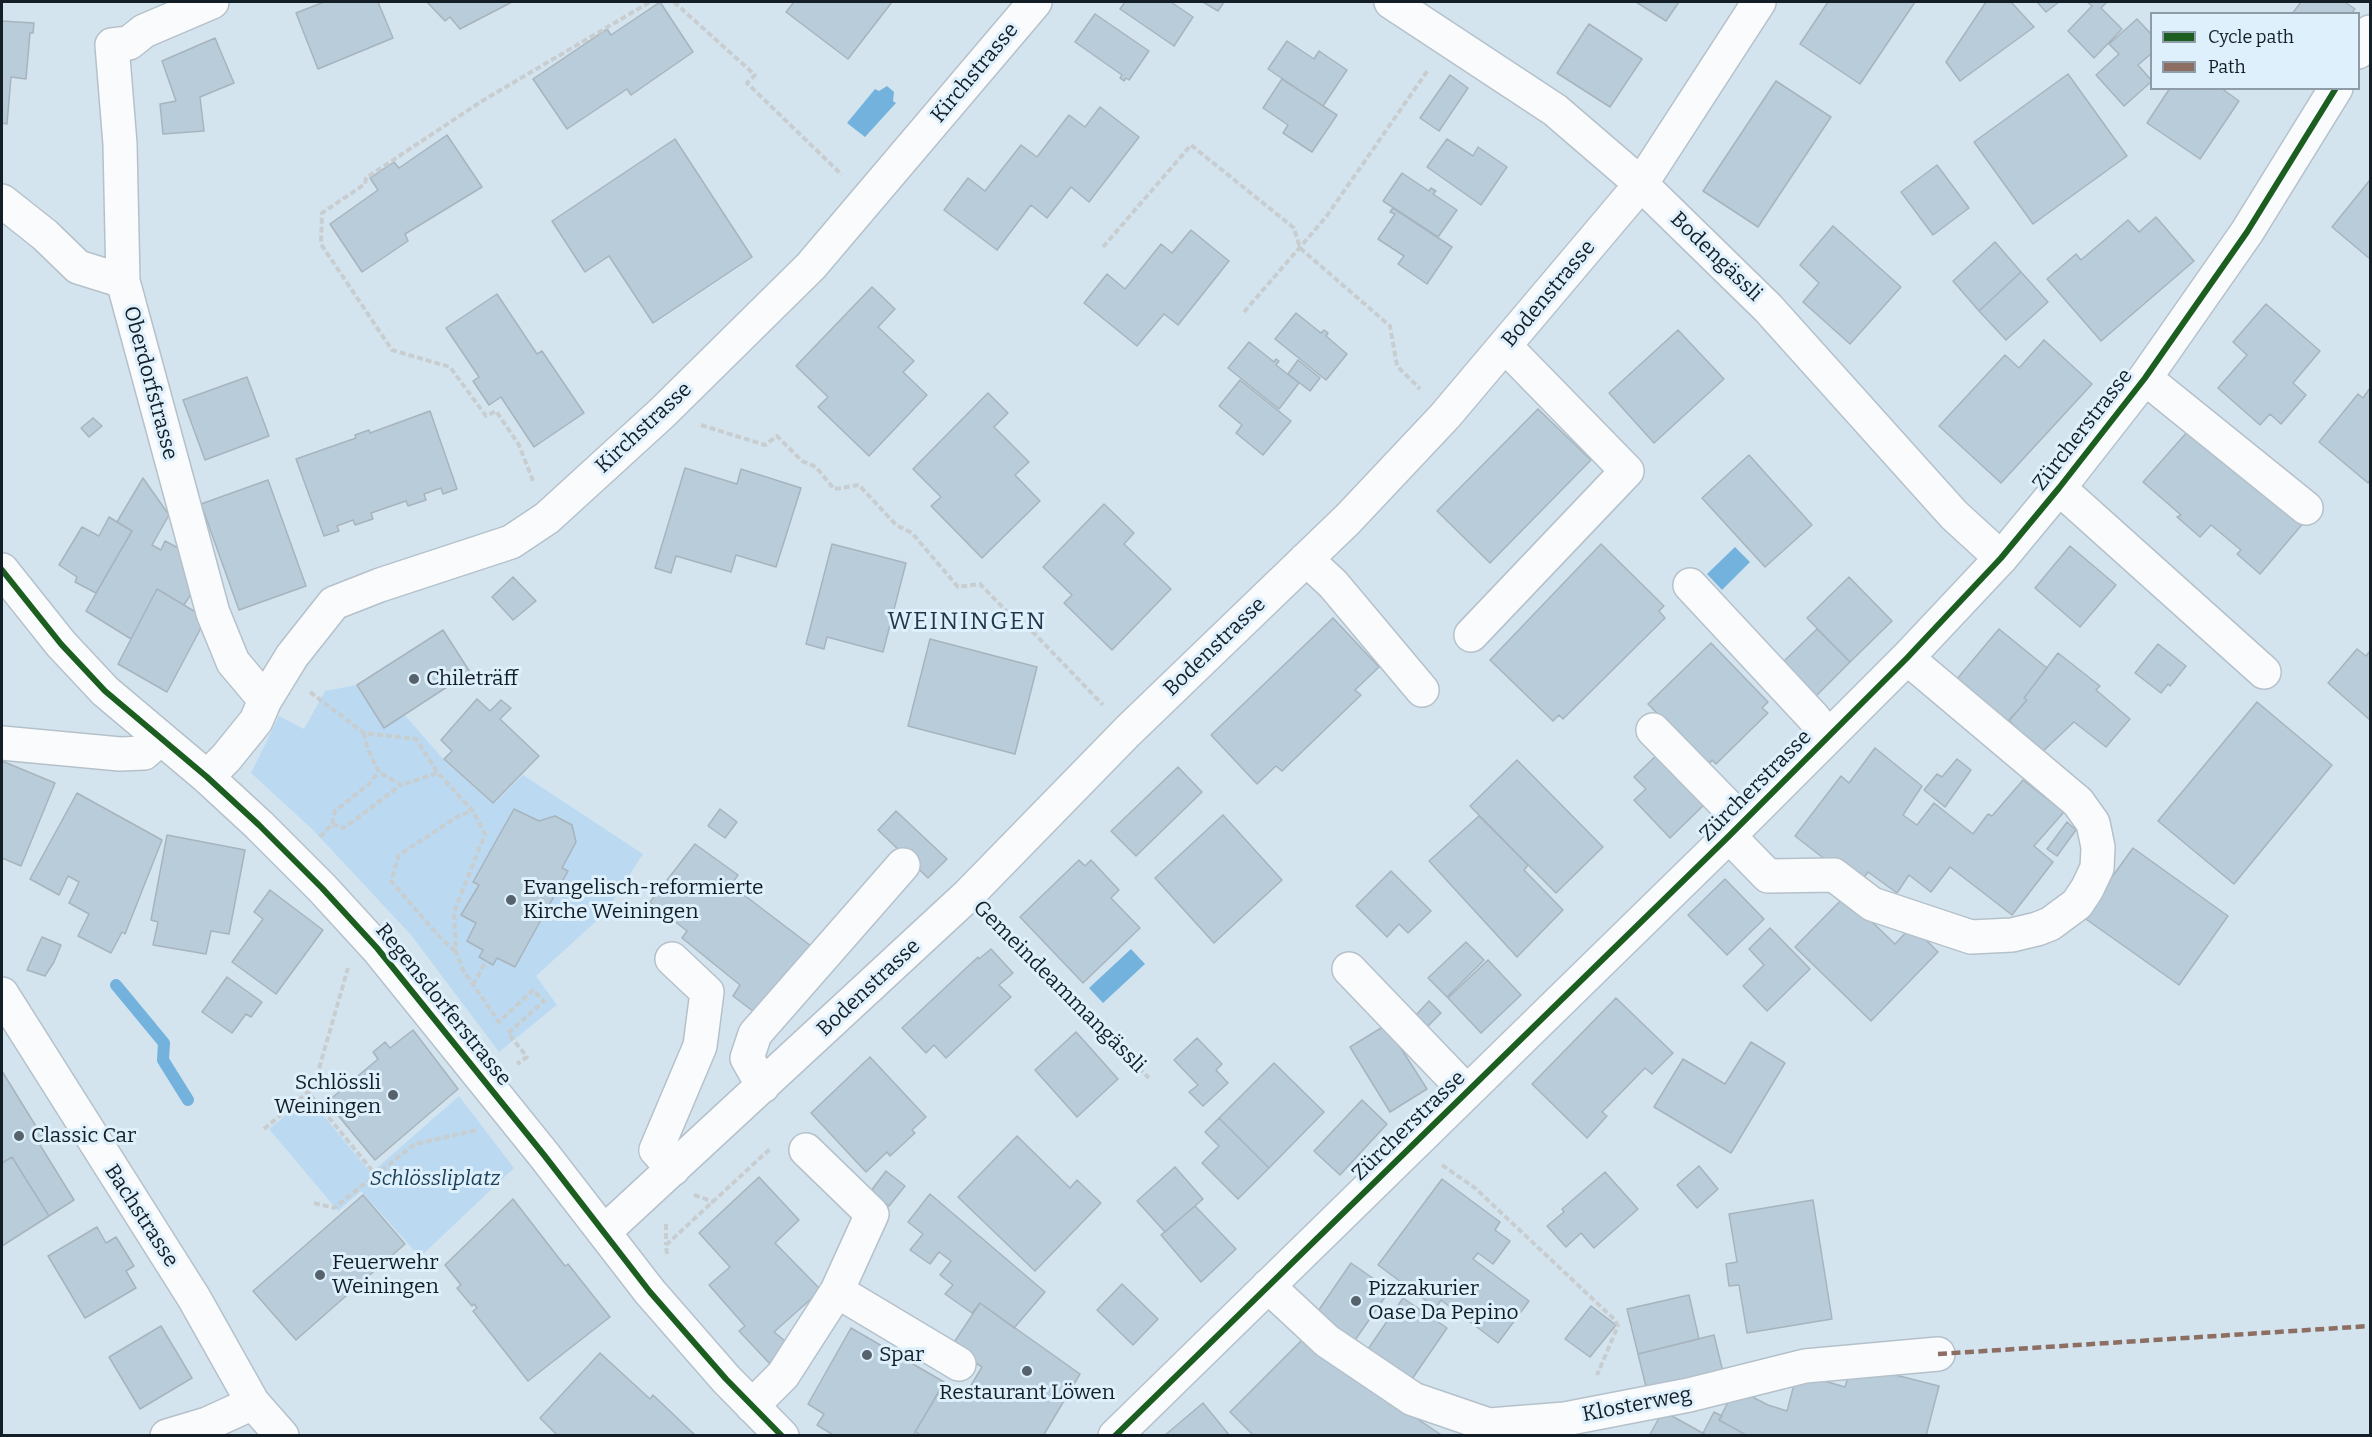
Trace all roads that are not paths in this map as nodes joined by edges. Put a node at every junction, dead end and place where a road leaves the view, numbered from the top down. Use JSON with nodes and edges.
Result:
{"nodes":[{"id":1,"x":212,"y":2,"type":"edge"},
{"id":2,"x":1035,"y":2,"type":"edge"},
{"id":3,"x":1391,"y":2,"type":"edge"},
{"id":4,"x":1759,"y":2,"type":"edge"},
{"id":5,"x":2370,"y":32,"type":"edge"},
{"id":6,"x":2360,"y":49,"type":"edge"},
{"id":7,"x":2335,"y":90,"type":"edge"},
{"id":8,"x":1641,"y":184,"type":"junction"},
{"id":9,"x":2,"y":201,"type":"edge"},
{"id":10,"x":123,"y":281,"type":"junction"},
{"id":11,"x":1505,"y":346,"type":"junction"},
{"id":12,"x":2145,"y":378,"type":"junction"},
{"id":13,"x":2059,"y":488,"type":"junction"},
{"id":14,"x":2306,"y":508,"type":"dead end"},
{"id":15,"x":2001,"y":558,"type":"junction"},
{"id":16,"x":1306,"y":559,"type":"junction"},
{"id":17,"x":2,"y":570,"type":"edge"},
{"id":18,"x":1690,"y":585,"type":"dead end"},
{"id":19,"x":1471,"y":635,"type":"dead end"},
{"id":20,"x":1907,"y":657,"type":"junction"},
{"id":21,"x":2264,"y":672,"type":"dead end"},
{"id":22,"x":273,"y":687,"type":"junction"},
{"id":23,"x":1422,"y":690,"type":"dead end"},
{"id":24,"x":1653,"y":730,"type":"dead end"},
{"id":25,"x":1828,"y":736,"type":"junction"},
{"id":26,"x":159,"y":739,"type":"junction"},
{"id":27,"x":2,"y":743,"type":"edge"},
{"id":28,"x":207,"y":777,"type":"junction"},
{"id":29,"x":1736,"y":829,"type":"junction"},
{"id":30,"x":903,"y":865,"type":"dead end"},
{"id":31,"x":672,"y":959,"type":"dead end"},
{"id":32,"x":1349,"y":969,"type":"dead end"},
{"id":33,"x":2,"y":994,"type":"edge"},
{"id":34,"x":763,"y":1086,"type":"junction"},
{"id":35,"x":1467,"y":1092,"type":"junction"},
{"id":36,"x":791,"y":1147,"type":"road end"},
{"id":37,"x":673,"y":1168,"type":"junction"},
{"id":38,"x":603,"y":1232,"type":"junction"},
{"id":39,"x":1268,"y":1286,"type":"junction"},
{"id":40,"x":837,"y":1292,"type":"junction"},
{"id":41,"x":1938,"y":1354,"type":"dead end"},
{"id":42,"x":959,"y":1364,"type":"dead end"},
{"id":43,"x":253,"y":1403,"type":"junction"},
{"id":44,"x":752,"y":1406,"type":"junction"},
{"id":45,"x":167,"y":1436,"type":"edge"},
{"id":46,"x":282,"y":1436,"type":"edge"},
{"id":47,"x":782,"y":1436,"type":"edge"},
{"id":48,"x":1115,"y":1436,"type":"edge"}],
"edges":[{"from":1,"to":10,"type":"street","name":"Oberdorfstrasse"},
{"from":2,"to":22,"type":"street","name":"Kirchstrasse"},
{"from":3,"to":8,"type":"street","name":"Bodengässli"},
{"from":4,"to":8,"type":"street","name":"Bodenstrasse"},
{"from":5,"to":6,"type":"street"},
{"from":7,"to":12,"type":"street","name":"Zürcherstrasse"},
{"from":8,"to":11,"type":"street","name":"Bodenstrasse"},
{"from":8,"to":15,"type":"street","name":"Bodengässli"},
{"from":9,"to":10,"type":"street"},
{"from":10,"to":22,"type":"street","name":"Oberdorfstrasse"},
{"from":11,"to":16,"type":"street","name":"Bodenstrasse"},
{"from":11,"to":19,"type":"street"},
{"from":12,"to":13,"type":"street","name":"Zürcherstrasse"},
{"from":12,"to":14,"type":"street"},
{"from":13,"to":15,"type":"street","name":"Zürcherstrasse"},
{"from":13,"to":21,"type":"street"},
{"from":15,"to":20,"type":"street","name":"Zürcherstrasse"},
{"from":16,"to":23,"type":"street"},
{"from":16,"to":34,"type":"street","name":"Bodenstrasse"},
{"from":17,"to":26,"type":"street","name":"Regensdorferstrasse"},
{"from":18,"to":25,"type":"street"},
{"from":20,"to":25,"type":"street","name":"Zürcherstrasse"},
{"from":20,"to":29,"type":"street"},
{"from":22,"to":28,"type":"street","name":"Kirchstrasse"},
{"from":24,"to":29,"type":"street"},
{"from":25,"to":29,"type":"street","name":"Zürcherstrasse"},
{"from":26,"to":27,"type":"street"},
{"from":26,"to":28,"type":"street","name":"Regensdorferstrasse"},
{"from":28,"to":38,"type":"street","name":"Regensdorferstrasse"},
{"from":29,"to":35,"type":"street","name":"Zürcherstrasse"},
{"from":30,"to":34,"type":"street"},
{"from":31,"to":37,"type":"street"},
{"from":32,"to":35,"type":"street"},
{"from":33,"to":43,"type":"street","name":"Bachstrasse"},
{"from":34,"to":37,"type":"street","name":"Bodenstrasse"},
{"from":35,"to":39,"type":"street","name":"Zürcherstrasse"},
{"from":36,"to":40,"type":"street"},
{"from":37,"to":38,"type":"street","name":"Bodenstrasse"},
{"from":38,"to":44,"type":"street","name":"Regensdorferstrasse"},
{"from":39,"to":41,"type":"street","name":"Klosterweg"},
{"from":39,"to":48,"type":"street","name":"Zürcherstrasse"},
{"from":40,"to":42,"type":"street"},
{"from":40,"to":44,"type":"street"},
{"from":43,"to":45,"type":"street"},
{"from":43,"to":46,"type":"street","name":"Bachstrasse"},
{"from":44,"to":47,"type":"street","name":"Regensdorferstrasse"}]}
